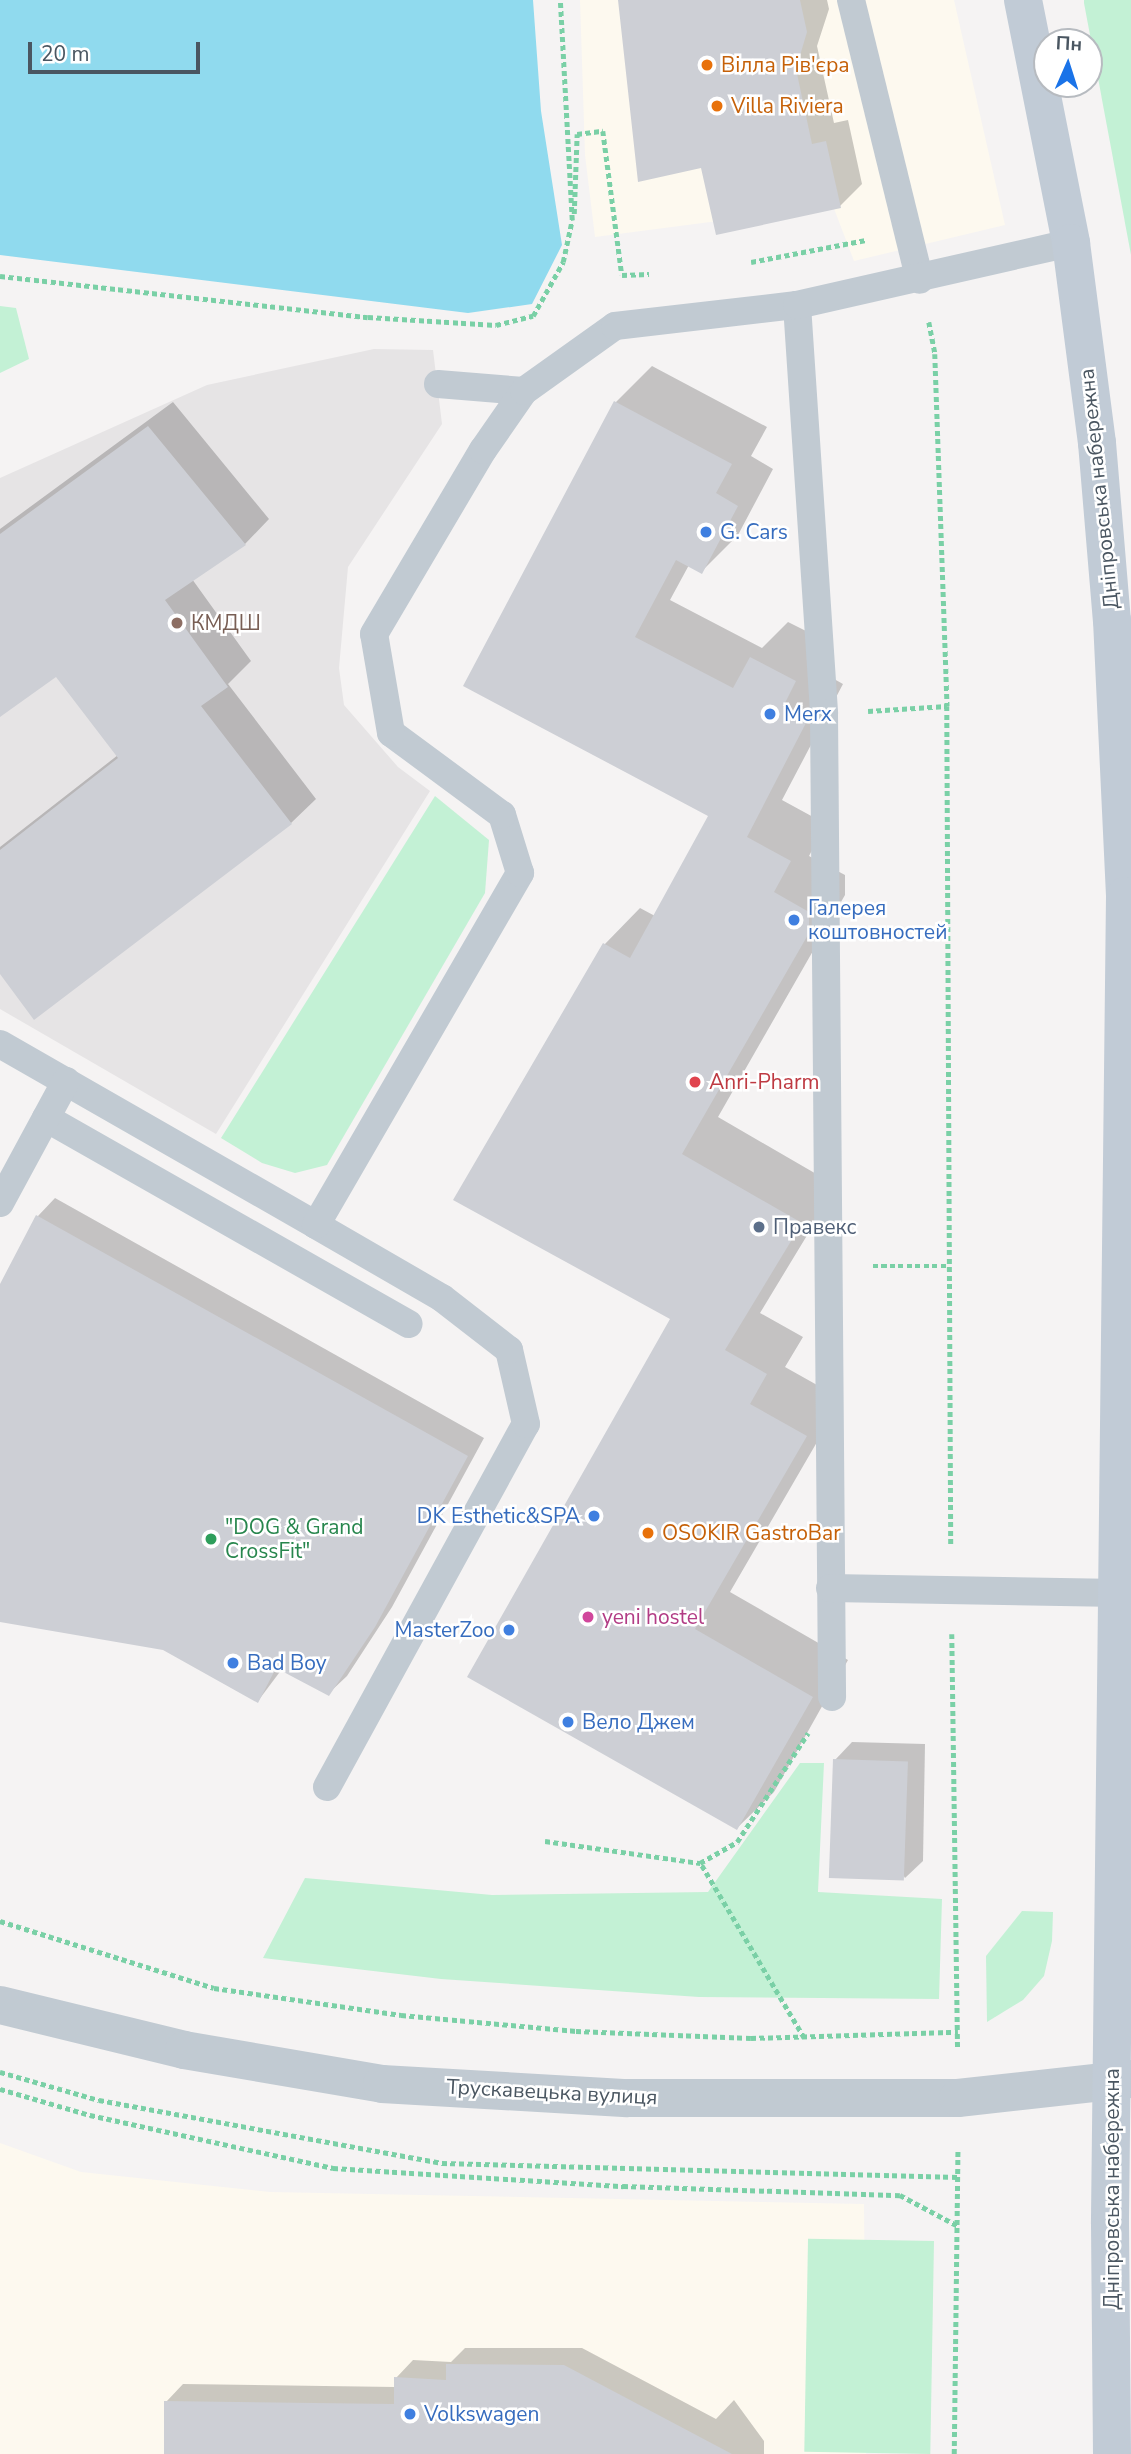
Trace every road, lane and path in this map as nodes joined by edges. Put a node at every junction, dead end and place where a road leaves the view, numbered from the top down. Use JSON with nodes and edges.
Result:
{"nodes":[{"id":1,"x":560,"y":0,"type":"edge"},
{"id":2,"x":851,"y":0,"type":"edge"},
{"id":3,"x":1023,"y":0,"type":"edge"},
{"id":4,"x":572,"y":220,"type":"junction"},
{"id":5,"x":908,"y":232,"type":"junction"},
{"id":6,"x":1071,"y":243,"type":"junction"},
{"id":7,"x":739,"y":264,"type":"dead end"},
{"id":8,"x":661,"y":273,"type":"dead end"},
{"id":9,"x":0,"y":276,"type":"edge"},
{"id":10,"x":920,"y":280,"type":"junction"},
{"id":11,"x":797,"y":305,"type":"junction"},
{"id":12,"x":438,"y":384,"type":"dead end"},
{"id":13,"x":524,"y":391,"type":"junction"},
{"id":14,"x":947,"y":706,"type":"junction"},
{"id":15,"x":824,"y":713,"type":"junction"},
{"id":16,"x":0,"y":1044,"type":"edge"},
{"id":17,"x":66,"y":1081,"type":"junction"},
{"id":18,"x":46,"y":1118,"type":"junction"},
{"id":19,"x":0,"y":1203,"type":"edge"},
{"id":20,"x":316,"y":1225,"type":"junction"},
{"id":21,"x":828,"y":1266,"type":"junction"},
{"id":22,"x":950,"y":1266,"type":"junction"},
{"id":23,"x":409,"y":1324,"type":"dead end"},
{"id":24,"x":830,"y":1588,"type":"junction"},
{"id":25,"x":951,"y":1590,"type":"junction"},
{"id":26,"x":1120,"y":1593,"type":"junction"},
{"id":27,"x":832,"y":1697,"type":"joint"},
{"id":28,"x":327,"y":1787,"type":"dead end"},
{"id":29,"x":545,"y":1841,"type":"dead end"},
{"id":30,"x":700,"y":1863,"type":"junction"},
{"id":31,"x":0,"y":1921,"type":"edge"},
{"id":32,"x":0,"y":2005,"type":"edge"},
{"id":33,"x":958,"y":2032,"type":"junction"},
{"id":34,"x":804,"y":2038,"type":"junction"},
{"id":35,"x":944,"y":2053,"type":"dead end"},
{"id":36,"x":0,"y":2072,"type":"edge"},
{"id":37,"x":1122,"y":2080,"type":"edge"},
{"id":38,"x":0,"y":2089,"type":"edge"},
{"id":39,"x":958,"y":2098,"type":"junction"},
{"id":40,"x":958,"y":2177,"type":"junction"},
{"id":41,"x":958,"y":2225,"type":"junction"},
{"id":42,"x":954,"y":2454,"type":"edge"},
{"id":43,"x":1112,"y":2454,"type":"edge"}],
"edges":[{"from":1,"to":4,"type":"path"},
{"from":2,"to":5,"type":"lane"},
{"from":3,"to":6,"type":"main road","name":"Дніпровська набережна"},
{"from":4,"to":8,"type":"path"},
{"from":4,"to":9,"type":"path"},
{"from":5,"to":7,"type":"path"},
{"from":5,"to":10,"type":"lane"},
{"from":6,"to":10,"type":"lane"},
{"from":6,"to":26,"type":"main road","name":"Дніпровська набережна"},
{"from":10,"to":11,"type":"lane"},
{"from":10,"to":14,"type":"path"},
{"from":11,"to":13,"type":"lane"},
{"from":11,"to":15,"type":"lane"},
{"from":12,"to":13,"type":"lane"},
{"from":13,"to":20,"type":"lane"},
{"from":14,"to":15,"type":"path"},
{"from":14,"to":22,"type":"path"},
{"from":15,"to":21,"type":"lane"},
{"from":16,"to":17,"type":"lane"},
{"from":17,"to":18,"type":"lane"},
{"from":17,"to":20,"type":"lane"},
{"from":18,"to":19,"type":"lane"},
{"from":18,"to":23,"type":"lane"},
{"from":20,"to":28,"type":"lane"},
{"from":21,"to":22,"type":"path"},
{"from":21,"to":24,"type":"lane"},
{"from":22,"to":25,"type":"path"},
{"from":24,"to":25,"type":"lane"},
{"from":24,"to":27,"type":"lane"},
{"from":25,"to":26,"type":"lane"},
{"from":25,"to":33,"type":"path"},
{"from":26,"to":37,"type":"main road","name":"Дніпровська набережна"},
{"from":27,"to":30,"type":"path"},
{"from":29,"to":30,"type":"path"},
{"from":30,"to":34,"type":"path"},
{"from":31,"to":34,"type":"path"},
{"from":32,"to":39,"type":"street","name":"Трускавецька вулиця"},
{"from":33,"to":34,"type":"path"},
{"from":33,"to":35,"type":"path"},
{"from":36,"to":40,"type":"path"},
{"from":37,"to":39,"type":"street","name":"Трускавецька вулиця"},
{"from":37,"to":43,"type":"main road","name":"Дніпровська набережна"},
{"from":38,"to":41,"type":"path"},
{"from":39,"to":40,"type":"path"},
{"from":40,"to":41,"type":"path"},
{"from":41,"to":42,"type":"path"}]}
